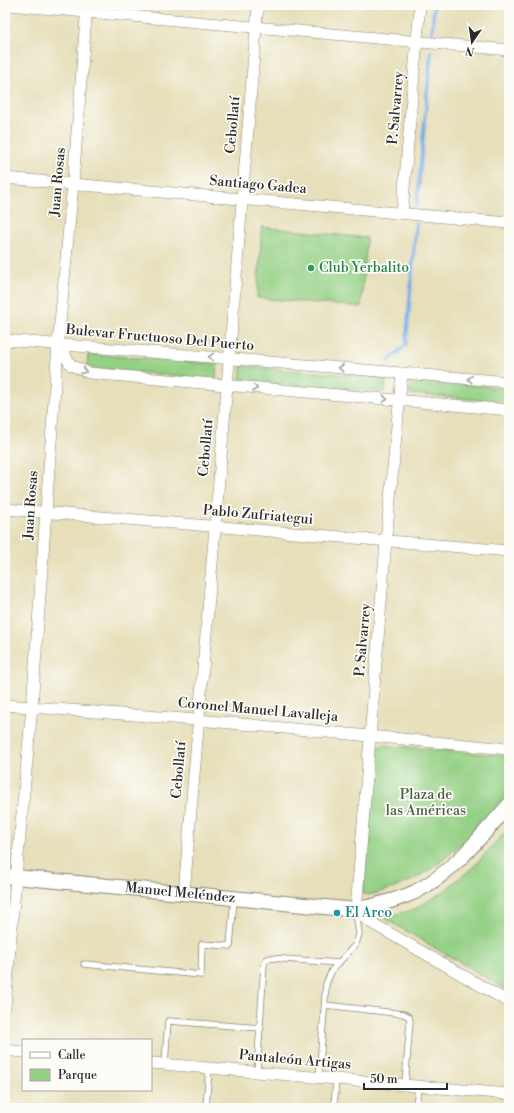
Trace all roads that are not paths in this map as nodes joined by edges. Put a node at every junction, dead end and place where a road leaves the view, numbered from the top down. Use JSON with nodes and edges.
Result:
{"nodes":[{"id":1,"x":9,"y":5,"type":"edge"},
{"id":2,"x":258,"y":5,"type":"edge"},
{"id":3,"x":420,"y":5,"type":"edge"},
{"id":4,"x":87,"y":9,"type":"edge"},
{"id":5,"x":256,"y":27,"type":"junction"},
{"id":6,"x":416,"y":42,"type":"junction"},
{"id":7,"x":509,"y":50,"type":"edge"},
{"id":8,"x":5,"y":178,"type":"edge"},
{"id":9,"x":73,"y":184,"type":"junction"},
{"id":10,"x":242,"y":199,"type":"junction"},
{"id":11,"x":402,"y":213,"type":"junction"},
{"id":12,"x":509,"y":223,"type":"edge"},
{"id":13,"x":5,"y":340,"type":"edge"},
{"id":14,"x":58,"y":344,"type":"junction"},
{"id":15,"x":229,"y":359,"type":"junction"},
{"id":16,"x":402,"y":373,"type":"junction"},
{"id":17,"x":509,"y":382,"type":"edge"},
{"id":18,"x":227,"y":386,"type":"junction"},
{"id":19,"x":400,"y":400,"type":"junction"},
{"id":20,"x":509,"y":410,"type":"edge"},
{"id":21,"x":5,"y":509,"type":"edge"},
{"id":22,"x":46,"y":513,"type":"junction"},
{"id":23,"x":214,"y":526,"type":"junction"},
{"id":24,"x":386,"y":541,"type":"junction"},
{"id":25,"x":509,"y":551,"type":"edge"},
{"id":26,"x":5,"y":705,"type":"edge"},
{"id":27,"x":32,"y":707,"type":"junction"},
{"id":28,"x":198,"y":720,"type":"junction"},
{"id":29,"x":370,"y":736,"type":"junction"},
{"id":30,"x":509,"y":749,"type":"edge"},
{"id":31,"x":509,"y":805,"type":"edge"},
{"id":32,"x":10,"y":877,"type":"edge"},
{"id":33,"x":184,"y":893,"type":"junction"},
{"id":34,"x":234,"y":897,"type":"junction"},
{"id":35,"x":356,"y":910,"type":"junction"},
{"id":36,"x":339,"y":963,"type":"junction"},
{"id":37,"x":84,"y":964,"type":"dead end"},
{"id":38,"x":509,"y":1002,"type":"edge"},
{"id":39,"x":325,"y":1005,"type":"junction"},
{"id":40,"x":5,"y":1007,"type":"edge"},
{"id":41,"x":261,"y":1028,"type":"junction"},
{"id":42,"x":5,"y":1050,"type":"edge"},
{"id":43,"x":22,"y":1052,"type":"edge"},
{"id":44,"x":152,"y":1063,"type":"edge"},
{"id":45,"x":165,"y":1064,"type":"junction"},
{"id":46,"x":209,"y":1068,"type":"junction"},
{"id":47,"x":257,"y":1072,"type":"junction"},
{"id":48,"x":320,"y":1078,"type":"junction"},
{"id":49,"x":336,"y":1079,"type":"junction"},
{"id":50,"x":405,"y":1085,"type":"junction"},
{"id":51,"x":418,"y":1086,"type":"junction"},
{"id":52,"x":509,"y":1094,"type":"edge"},
{"id":53,"x":206,"y":1108,"type":"edge"},
{"id":54,"x":334,"y":1108,"type":"edge"},
{"id":55,"x":416,"y":1108,"type":"edge"}],
"edges":[{"from":1,"to":4,"type":"street"},
{"from":2,"to":5,"type":"street","name":"Cebollatí"},
{"from":3,"to":6,"type":"street","name":"P. Salvarrey"},
{"from":4,"to":5,"type":"street"},
{"from":4,"to":9,"type":"street","name":"Juan Rosas"},
{"from":5,"to":6,"type":"street"},
{"from":5,"to":10,"type":"street","name":"Cebollatí"},
{"from":6,"to":7,"type":"street"},
{"from":6,"to":11,"type":"street","name":"P. Salvarrey"},
{"from":8,"to":9,"type":"street","name":"Santiago Gadea"},
{"from":9,"to":10,"type":"street","name":"Santiago Gadea"},
{"from":9,"to":14,"type":"street","name":"Juan Rosas"},
{"from":10,"to":11,"type":"street","name":"Santiago Gadea"},
{"from":10,"to":15,"type":"street","name":"Cebollatí"},
{"from":11,"to":12,"type":"street","name":"Santiago Gadea"},
{"from":13,"to":14,"type":"street"},
{"from":15,"to":14,"type":"street","name":"Bulevar Fructuoso Del Puerto","one_way":true},
{"from":14,"to":18,"type":"street","name":"Bulevar Fructuoso Del Puerto","one_way":true},
{"from":14,"to":22,"type":"street","name":"Juan Rosas"},
{"from":16,"to":15,"type":"street","name":"Bulevar Fructuoso Del Puerto","one_way":true},
{"from":15,"to":18,"type":"street","name":"Cebollatí"},
{"from":17,"to":16,"type":"street","name":"Bulevar Fructuoso Del Puerto","one_way":true},
{"from":16,"to":19,"type":"street","name":"P. Salvarrey"},
{"from":18,"to":19,"type":"street","name":"Bulevar Fructuoso Del Puerto","one_way":true},
{"from":18,"to":23,"type":"street","name":"Cebollatí"},
{"from":19,"to":20,"type":"street","name":"Bulevar Fructuoso Del Puerto"},
{"from":19,"to":24,"type":"street","name":"P. Salvarrey"},
{"from":21,"to":22,"type":"street","name":"Pablo Zufriategui"},
{"from":22,"to":23,"type":"street","name":"Pablo Zufriategui"},
{"from":22,"to":27,"type":"street","name":"Juan Rosas"},
{"from":23,"to":24,"type":"street","name":"Pablo Zufriategui"},
{"from":23,"to":28,"type":"street","name":"Cebollatí"},
{"from":24,"to":25,"type":"street","name":"Pablo Zufriategui"},
{"from":24,"to":29,"type":"street","name":"P. Salvarrey"},
{"from":26,"to":27,"type":"street","name":"Coronel Manuel Lavalleja"},
{"from":27,"to":28,"type":"street","name":"Coronel Manuel Lavalleja"},
{"from":27,"to":32,"type":"street","name":"Juan Rosas"},
{"from":28,"to":29,"type":"street","name":"Coronel Manuel Lavalleja"},
{"from":28,"to":33,"type":"street","name":"Cebollatí"},
{"from":29,"to":30,"type":"street","name":"Coronel Manuel Lavalleja"},
{"from":29,"to":35,"type":"street","name":"P. Salvarrey"},
{"from":31,"to":35,"type":"street"},
{"from":32,"to":33,"type":"street","name":"Manuel Meléndez"},
{"from":32,"to":40,"type":"street","name":"Juan Rosas"},
{"from":33,"to":34,"type":"street","name":"Manuel Meléndez"},
{"from":34,"to":35,"type":"street","name":"Manuel Meléndez"},
{"from":34,"to":37,"type":"lane"},
{"from":35,"to":36,"type":"lane"},
{"from":35,"to":38,"type":"street"},
{"from":36,"to":39,"type":"lane"},
{"from":36,"to":41,"type":"lane"},
{"from":39,"to":48,"type":"lane"},
{"from":39,"to":50,"type":"lane"},
{"from":41,"to":45,"type":"lane"},
{"from":41,"to":47,"type":"lane"},
{"from":42,"to":43,"type":"street"},
{"from":44,"to":45,"type":"street","name":"Pantaleón Artigas"},
{"from":45,"to":46,"type":"street","name":"Pantaleón Artigas"},
{"from":46,"to":47,"type":"street","name":"Pantaleón Artigas"},
{"from":46,"to":53,"type":"lane"},
{"from":47,"to":48,"type":"street","name":"Pantaleón Artigas"},
{"from":48,"to":49,"type":"street","name":"Pantaleón Artigas"},
{"from":49,"to":50,"type":"street","name":"Pantaleón Artigas"},
{"from":49,"to":54,"type":"lane"},
{"from":50,"to":51,"type":"street","name":"Pantaleón Artigas"},
{"from":51,"to":52,"type":"street","name":"Pantaleón Artigas"},
{"from":51,"to":55,"type":"lane"}]}
